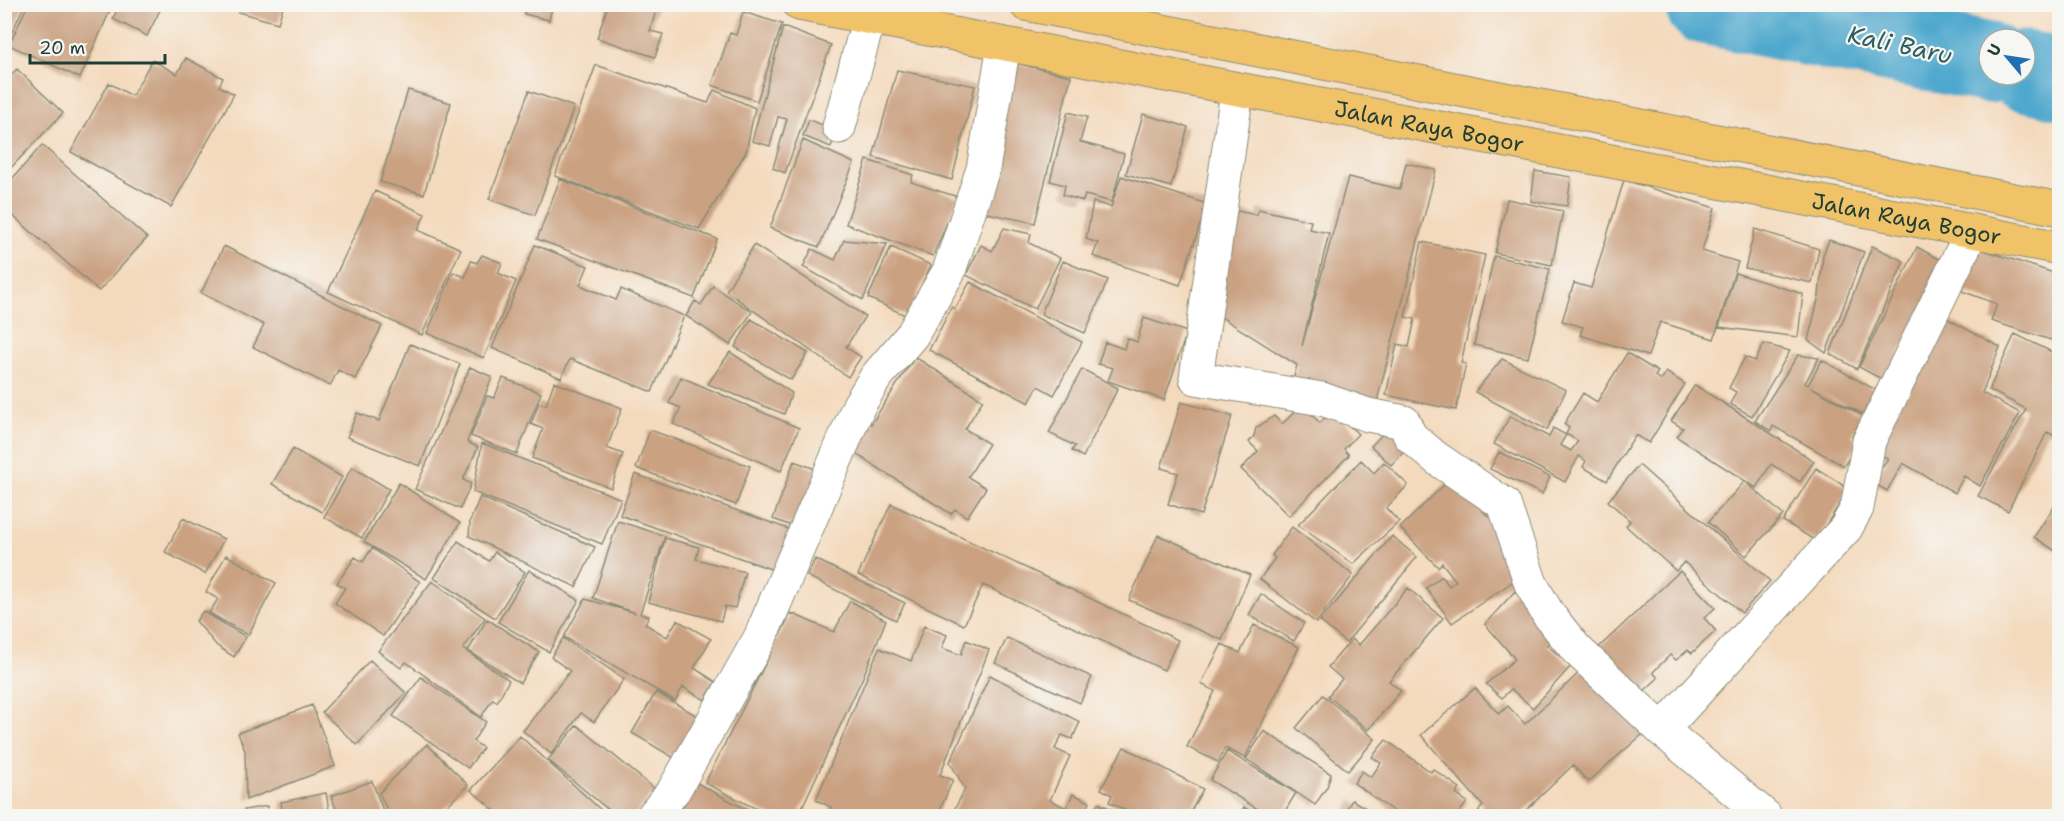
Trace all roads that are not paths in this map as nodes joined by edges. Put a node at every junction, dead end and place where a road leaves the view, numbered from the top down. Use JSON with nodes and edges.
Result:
{"nodes":[{"id":1,"x":799,"y":4,"type":"edge"},
{"id":2,"x":1026,"y":4,"type":"edge"},
{"id":3,"x":869,"y":18,"type":"junction"},
{"id":4,"x":1004,"y":45,"type":"junction"},
{"id":5,"x":1237,"y":91,"type":"junction"},
{"id":6,"x":839,"y":128,"type":"dead end"},
{"id":7,"x":2060,"y":209,"type":"edge"},
{"id":8,"x":1972,"y":231,"type":"junction"},
{"id":9,"x":2060,"y":248,"type":"edge"},
{"id":10,"x":1662,"y":730,"type":"junction"},
{"id":11,"x":653,"y":816,"type":"edge"},
{"id":12,"x":1765,"y":816,"type":"edge"}],
"edges":[{"from":1,"to":3,"type":"highway","name":"Jalan Raya Bogor"},
{"from":2,"to":7,"type":"highway","name":"Jalan Raya Bogor"},
{"from":3,"to":4,"type":"highway","name":"Jalan Raya Bogor"},
{"from":3,"to":6,"type":"street"},
{"from":4,"to":5,"type":"highway","name":"Jalan Raya Bogor"},
{"from":4,"to":11,"type":"street"},
{"from":5,"to":8,"type":"highway","name":"Jalan Raya Bogor"},
{"from":5,"to":10,"type":"street"},
{"from":8,"to":9,"type":"highway","name":"Jalan Raya Bogor"},
{"from":8,"to":10,"type":"street"},
{"from":10,"to":12,"type":"street"}]}
